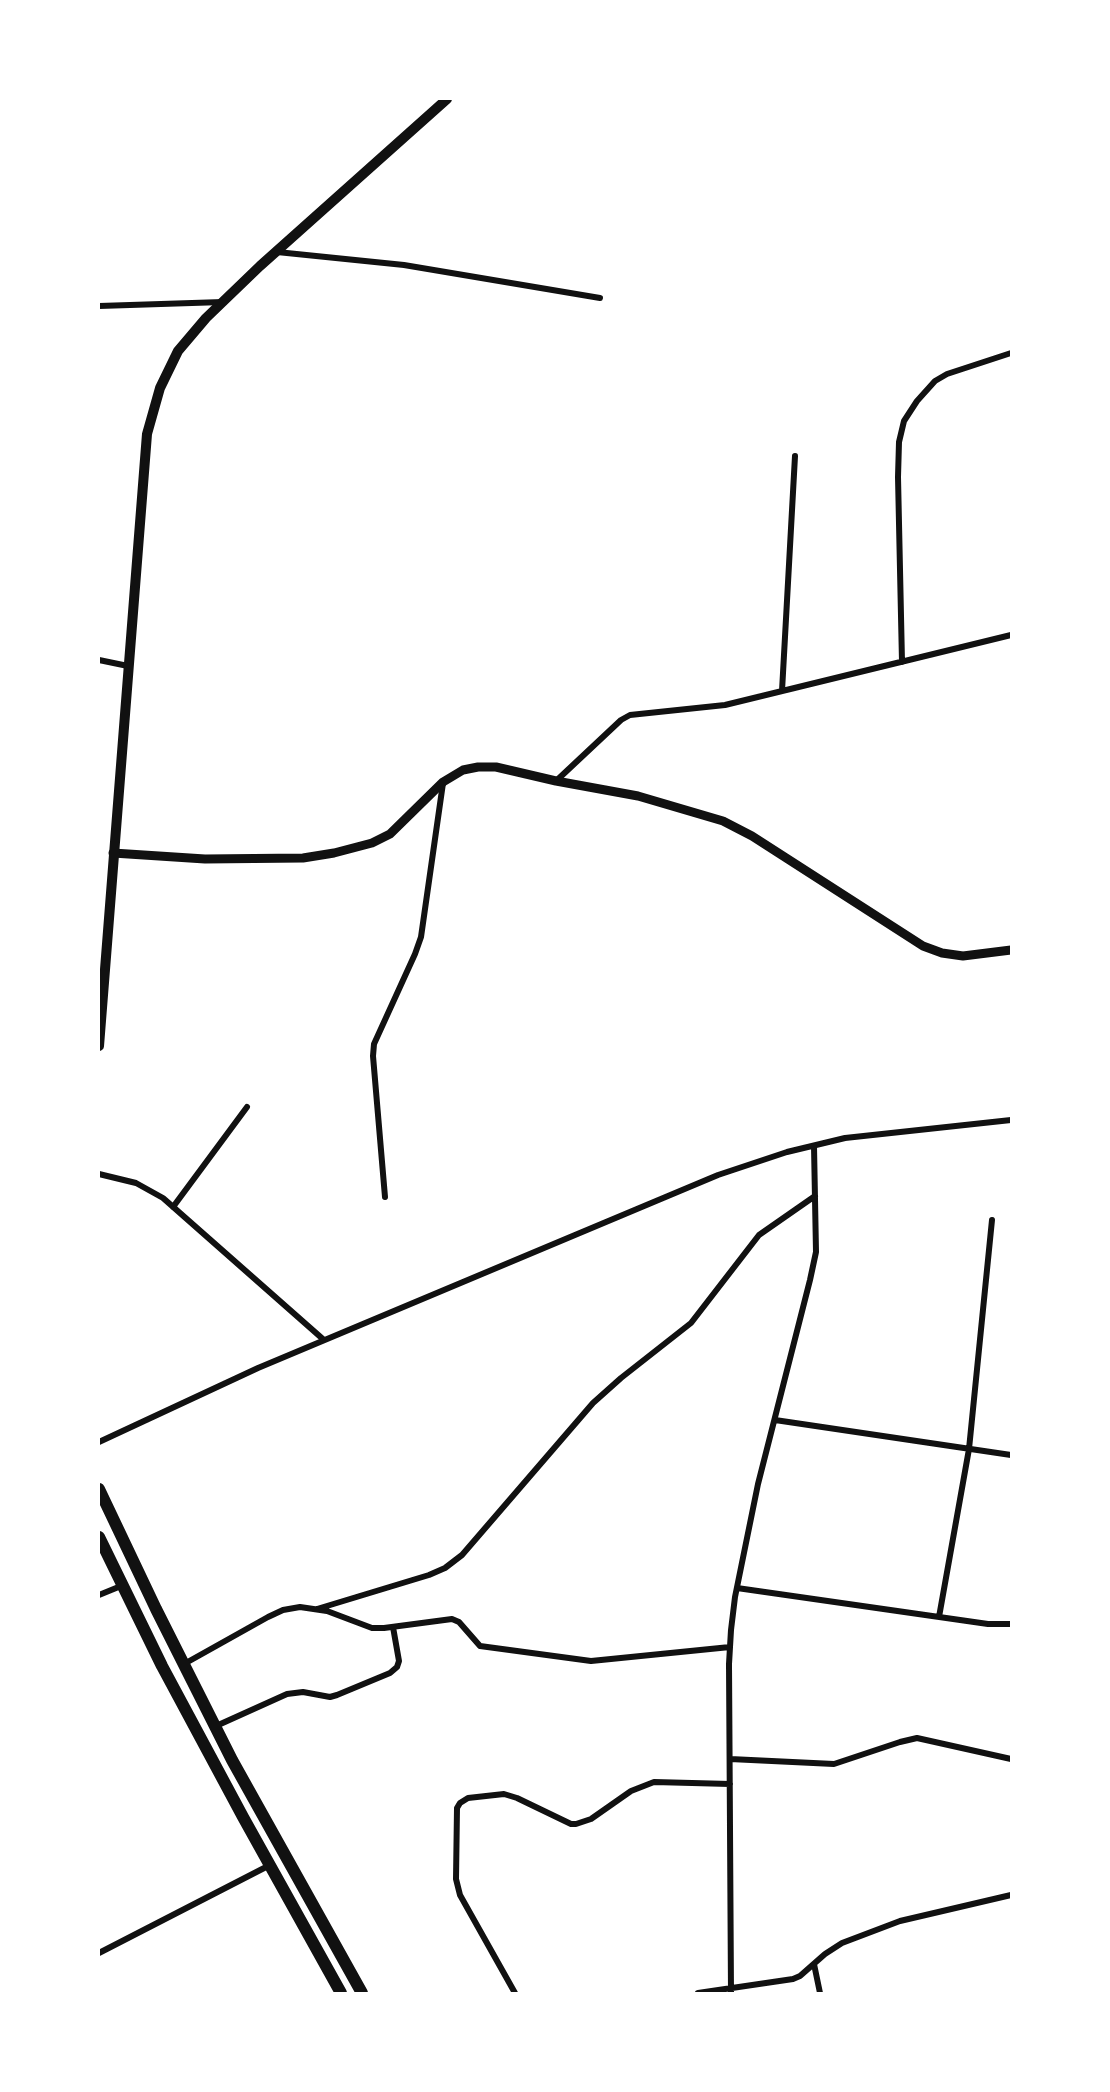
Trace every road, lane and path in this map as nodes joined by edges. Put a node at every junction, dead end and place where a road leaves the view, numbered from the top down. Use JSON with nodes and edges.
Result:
{"nodes":[{"id":1,"x":447,"y":99,"type":"edge"},
{"id":2,"x":276,"y":252,"type":"junction"},
{"id":3,"x":600,"y":298,"type":"dead end"},
{"id":4,"x":224,"y":302,"type":"junction"},
{"id":5,"x":99,"y":306,"type":"edge"},
{"id":6,"x":1011,"y":353,"type":"edge"},
{"id":7,"x":795,"y":456,"type":"dead end"},
{"id":8,"x":1011,"y":635,"type":"edge"},
{"id":9,"x":99,"y":660,"type":"edge"},
{"id":10,"x":902,"y":662,"type":"junction"},
{"id":11,"x":128,"y":666,"type":"junction"},
{"id":12,"x":782,"y":691,"type":"junction"},
{"id":13,"x":556,"y":781,"type":"junction"},
{"id":14,"x":443,"y":782,"type":"junction"},
{"id":15,"x":113,"y":853,"type":"junction"},
{"id":16,"x":1011,"y":950,"type":"edge"},
{"id":17,"x":99,"y":1046,"type":"edge"},
{"id":18,"x":247,"y":1107,"type":"dead end"},
{"id":19,"x":1011,"y":1119,"type":"edge"},
{"id":20,"x":814,"y":1146,"type":"junction"},
{"id":21,"x":99,"y":1174,"type":"edge"},
{"id":22,"x":815,"y":1196,"type":"junction"},
{"id":23,"x":385,"y":1197,"type":"dead end"},
{"id":24,"x":173,"y":1207,"type":"junction"},
{"id":25,"x":992,"y":1220,"type":"dead end"},
{"id":26,"x":324,"y":1340,"type":"junction"},
{"id":27,"x":775,"y":1420,"type":"junction"},
{"id":28,"x":99,"y":1442,"type":"edge"},
{"id":29,"x":969,"y":1449,"type":"junction"},
{"id":30,"x":1011,"y":1455,"type":"edge"},
{"id":31,"x":99,"y":1490,"type":"edge"},
{"id":32,"x":99,"y":1538,"type":"edge"},
{"id":33,"x":121,"y":1586,"type":"junction"},
{"id":34,"x":737,"y":1588,"type":"junction"},
{"id":35,"x":99,"y":1595,"type":"edge"},
{"id":36,"x":317,"y":1609,"type":"junction"},
{"id":37,"x":939,"y":1617,"type":"junction"},
{"id":38,"x":1011,"y":1624,"type":"edge"},
{"id":39,"x":393,"y":1627,"type":"junction"},
{"id":40,"x":730,"y":1647,"type":"junction"},
{"id":41,"x":184,"y":1664,"type":"junction"},
{"id":42,"x":216,"y":1726,"type":"junction"},
{"id":43,"x":730,"y":1759,"type":"junction"},
{"id":44,"x":1011,"y":1760,"type":"edge"},
{"id":45,"x":730,"y":1784,"type":"junction"},
{"id":46,"x":270,"y":1865,"type":"junction"},
{"id":47,"x":1011,"y":1895,"type":"edge"},
{"id":48,"x":99,"y":1953,"type":"edge"},
{"id":49,"x":814,"y":1964,"type":"junction"},
{"id":50,"x":731,"y":1990,"type":"edge"},
{"id":51,"x":341,"y":1993,"type":"edge"},
{"id":52,"x":362,"y":1993,"type":"edge"},
{"id":53,"x":515,"y":1993,"type":"edge"},
{"id":54,"x":698,"y":1993,"type":"edge"},
{"id":55,"x":820,"y":1993,"type":"edge"}],
"edges":[{"from":1,"to":2,"type":"main road"},
{"from":2,"to":3,"type":"street"},
{"from":2,"to":4,"type":"main road"},
{"from":4,"to":5,"type":"street"},
{"from":4,"to":11,"type":"main road"},
{"from":6,"to":10,"type":"street"},
{"from":7,"to":12,"type":"street"},
{"from":8,"to":10,"type":"street"},
{"from":9,"to":11,"type":"street"},
{"from":10,"to":12,"type":"street"},
{"from":11,"to":15,"type":"main road"},
{"from":12,"to":13,"type":"street"},
{"from":13,"to":14,"type":"street"},
{"from":13,"to":16,"type":"street"},
{"from":14,"to":15,"type":"street"},
{"from":14,"to":23,"type":"street"},
{"from":15,"to":17,"type":"main road"},
{"from":18,"to":24,"type":"street"},
{"from":19,"to":20,"type":"street"},
{"from":20,"to":22,"type":"street"},
{"from":20,"to":26,"type":"street"},
{"from":21,"to":24,"type":"street"},
{"from":22,"to":27,"type":"street"},
{"from":22,"to":36,"type":"street"},
{"from":24,"to":26,"type":"street"},
{"from":25,"to":29,"type":"street"},
{"from":26,"to":28,"type":"street"},
{"from":27,"to":29,"type":"street"},
{"from":27,"to":34,"type":"street"},
{"from":29,"to":30,"type":"street"},
{"from":29,"to":37,"type":"street"},
{"from":31,"to":41,"type":"highway"},
{"from":32,"to":33,"type":"highway"},
{"from":33,"to":35,"type":"street"},
{"from":33,"to":46,"type":"highway"},
{"from":34,"to":37,"type":"street"},
{"from":34,"to":40,"type":"street"},
{"from":36,"to":39,"type":"street"},
{"from":36,"to":41,"type":"street"},
{"from":37,"to":38,"type":"street"},
{"from":39,"to":40,"type":"street"},
{"from":39,"to":42,"type":"street"},
{"from":40,"to":43,"type":"street"},
{"from":41,"to":42,"type":"highway"},
{"from":42,"to":52,"type":"highway"},
{"from":43,"to":44,"type":"street"},
{"from":43,"to":45,"type":"street"},
{"from":45,"to":50,"type":"street"},
{"from":45,"to":53,"type":"street"},
{"from":46,"to":48,"type":"street"},
{"from":46,"to":51,"type":"highway"},
{"from":47,"to":49,"type":"street"},
{"from":49,"to":50,"type":"street"},
{"from":49,"to":55,"type":"street"},
{"from":50,"to":54,"type":"street"}]}
